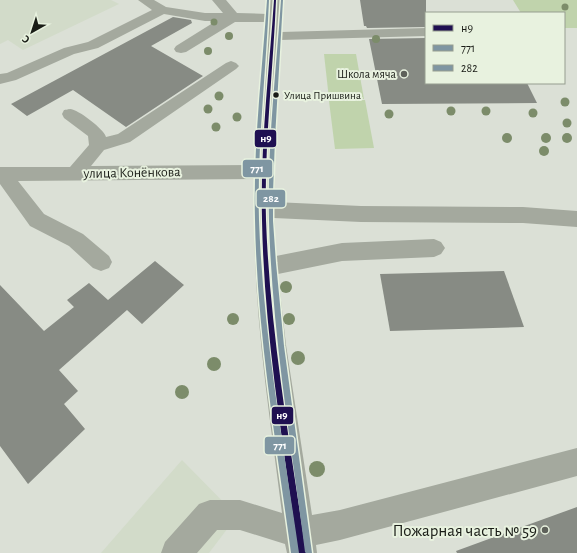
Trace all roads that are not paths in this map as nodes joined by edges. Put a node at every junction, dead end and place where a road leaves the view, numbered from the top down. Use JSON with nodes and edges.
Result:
{"nodes":[{"id":1,"x":145,"y":0,"type":"edge"},
{"id":2,"x":218,"y":0,"type":"edge"},
{"id":3,"x":275,"y":0,"type":"edge"},
{"id":4,"x":162,"y":10,"type":"junction"},
{"id":5,"x":205,"y":17,"type":"junction"},
{"id":6,"x":233,"y":17,"type":"junction"},
{"id":7,"x":275,"y":18,"type":"junction"},
{"id":8,"x":425,"y":32,"type":"edge"},
{"id":9,"x":274,"y":36,"type":"junction"},
{"id":10,"x":181,"y":50,"type":"dead end"},
{"id":11,"x":231,"y":66,"type":"dead end"},
{"id":12,"x":0,"y":79,"type":"edge"},
{"id":13,"x":70,"y":114,"type":"dead end"},
{"id":14,"x":98,"y":146,"type":"junction"},
{"id":15,"x":265,"y":172,"type":"junction"},
{"id":16,"x":74,"y":174,"type":"junction"},
{"id":17,"x":1,"y":175,"type":"edge"},
{"id":18,"x":264,"y":210,"type":"junction"},
{"id":19,"x":577,"y":219,"type":"edge"},
{"id":20,"x":434,"y":248,"type":"dead end"},
{"id":21,"x":101,"y":262,"type":"dead end"},
{"id":22,"x":266,"y":267,"type":"junction"},
{"id":23,"x":577,"y":462,"type":"edge"},
{"id":24,"x":300,"y":543,"type":"edge"},
{"id":25,"x":176,"y":553,"type":"edge"}],
"edges":[{"from":1,"to":4,"type":"street"},
{"from":2,"to":5,"type":"street"},
{"from":2,"to":6,"type":"street"},
{"from":3,"to":7,"type":"street"},
{"from":4,"to":5,"type":"street"},
{"from":4,"to":12,"type":"street"},
{"from":5,"to":6,"type":"street"},
{"from":6,"to":7,"type":"street"},
{"from":6,"to":10,"type":"street"},
{"from":7,"to":9,"type":"street"},
{"from":8,"to":9,"type":"street"},
{"from":9,"to":15,"type":"street"},
{"from":11,"to":14,"type":"street"},
{"from":13,"to":14,"type":"street"},
{"from":14,"to":16,"type":"street"},
{"from":15,"to":16,"type":"street","name":"улица Конёнкова"},
{"from":15,"to":18,"type":"street"},
{"from":16,"to":17,"type":"street","name":"улица Конёнкова"},
{"from":17,"to":21,"type":"street"},
{"from":18,"to":19,"type":"street"},
{"from":18,"to":22,"type":"street"},
{"from":20,"to":22,"type":"street"},
{"from":22,"to":24,"type":"street"},
{"from":23,"to":24,"type":"street"},
{"from":24,"to":25,"type":"street"}]}
